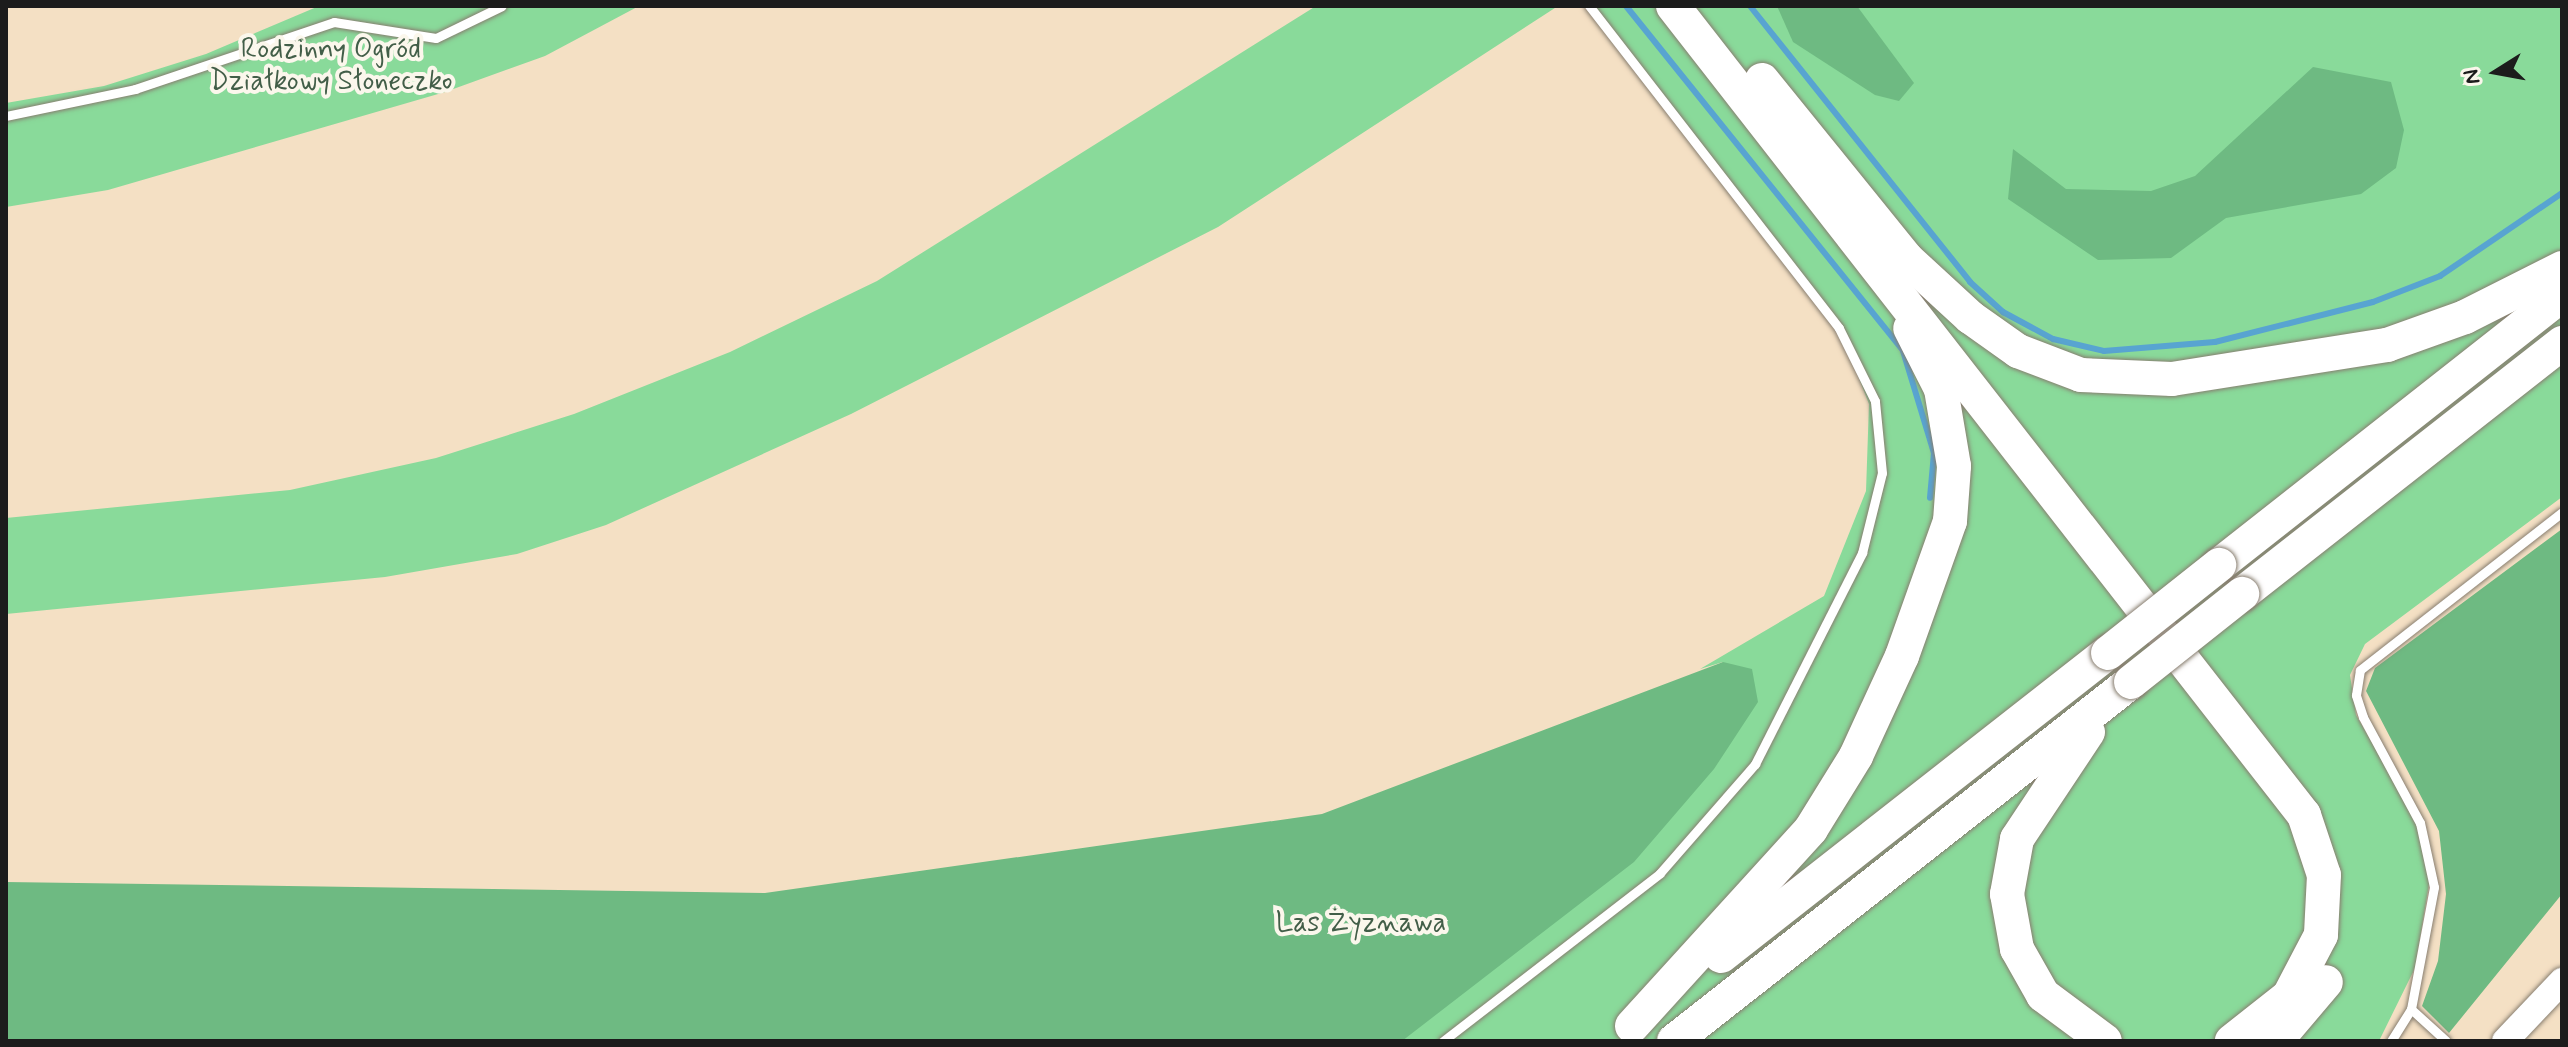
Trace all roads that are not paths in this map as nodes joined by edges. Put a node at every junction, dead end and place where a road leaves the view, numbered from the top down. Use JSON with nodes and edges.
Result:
{"nodes":[{"id":1,"x":502,"y":6,"type":"edge"},
{"id":2,"x":1589,"y":6,"type":"edge"},
{"id":3,"x":1673,"y":6,"type":"edge"},
{"id":4,"x":1703,"y":6,"type":"edge"},
{"id":5,"x":6,"y":116,"type":"edge"},
{"id":6,"x":1892,"y":261,"type":"junction"},
{"id":7,"x":2562,"y":268,"type":"edge"},
{"id":8,"x":2562,"y":295,"type":"edge"},
{"id":9,"x":2562,"y":343,"type":"edge"},
{"id":10,"x":2562,"y":512,"type":"edge"},
{"id":11,"x":2131,"y":682,"type":"junction"},
{"id":12,"x":2562,"y":981,"type":"edge"},
{"id":13,"x":2411,"y":1009,"type":"junction"},
{"id":14,"x":1623,"y":1034,"type":"edge"},
{"id":15,"x":1443,"y":1041,"type":"edge"},
{"id":16,"x":1674,"y":1041,"type":"edge"},
{"id":17,"x":2105,"y":1041,"type":"edge"},
{"id":18,"x":2232,"y":1041,"type":"edge"},
{"id":19,"x":2276,"y":1041,"type":"edge"},
{"id":20,"x":2391,"y":1041,"type":"edge"},
{"id":21,"x":2446,"y":1041,"type":"edge"},
{"id":22,"x":2505,"y":1041,"type":"edge"}],
"edges":[{"from":1,"to":5,"type":"lane"},
{"from":2,"to":15,"type":"lane"},
{"from":3,"to":6,"type":"highway"},
{"from":4,"to":6,"type":"highway"},
{"from":6,"to":7,"type":"highway"},
{"from":6,"to":14,"type":"highway"},
{"from":6,"to":18,"type":"highway"},
{"from":6,"to":19,"type":"highway"},
{"from":8,"to":14,"type":"highway","bridge":true},
{"from":9,"to":11,"type":"highway","bridge":true},
{"from":10,"to":13,"type":"lane"},
{"from":11,"to":16,"type":"highway"},
{"from":11,"to":17,"type":"highway"},
{"from":12,"to":22,"type":"main road"},
{"from":13,"to":20,"type":"lane"},
{"from":13,"to":21,"type":"lane"}]}
